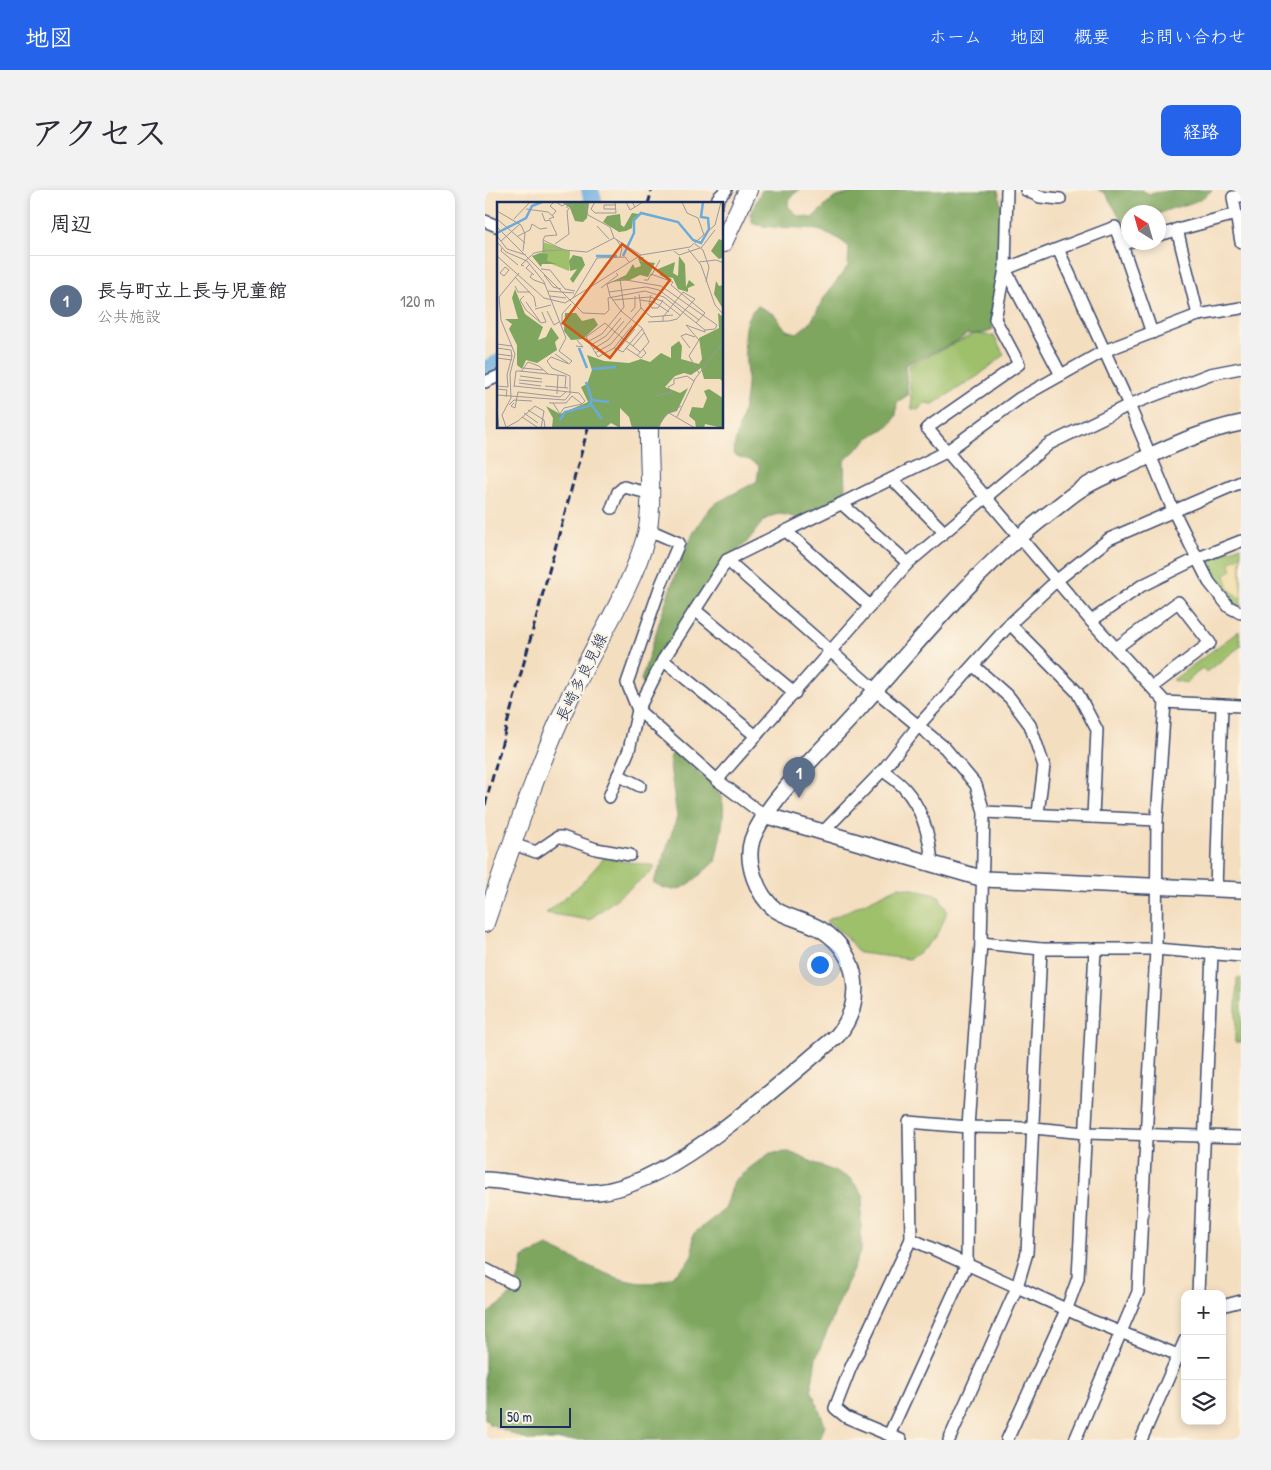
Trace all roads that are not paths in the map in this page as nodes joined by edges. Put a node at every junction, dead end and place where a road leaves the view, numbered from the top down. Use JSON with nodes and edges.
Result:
{"nodes":[{"id":1,"x":726,"y":190,"type":"edge"},
{"id":2,"x":748,"y":190,"type":"edge"},
{"id":3,"x":1007,"y":190,"type":"edge"},
{"id":4,"x":1025,"y":190,"type":"edge"},
{"id":5,"x":1241,"y":196,"type":"edge"},
{"id":6,"x":1060,"y":199,"type":"dead end"},
{"id":7,"x":717,"y":202,"type":"edge"},
{"id":8,"x":728,"y":213,"type":"edge"},
{"id":9,"x":1236,"y":214,"type":"junction"},
{"id":10,"x":485,"y":222,"type":"edge"},
{"id":11,"x":497,"y":226,"type":"edge"},
{"id":12,"x":1177,"y":229,"type":"junction"},
{"id":13,"x":1166,"y":232,"type":"edge"},
{"id":14,"x":1121,"y":236,"type":"edge"},
{"id":15,"x":724,"y":237,"type":"edge"},
{"id":16,"x":1241,"y":242,"type":"edge"},
{"id":17,"x":1057,"y":250,"type":"junction"},
{"id":18,"x":1128,"y":250,"type":"edge"},
{"id":19,"x":1005,"y":269,"type":"junction"},
{"id":20,"x":1241,"y":308,"type":"edge"},
{"id":21,"x":1198,"y":315,"type":"junction"},
{"id":22,"x":1152,"y":333,"type":"junction"},
{"id":23,"x":1104,"y":351,"type":"junction"},
{"id":24,"x":1241,"y":368,"type":"edge"},
{"id":25,"x":1061,"y":375,"type":"junction"},
{"id":26,"x":497,"y":377,"type":"edge"},
{"id":27,"x":485,"y":382,"type":"edge"},
{"id":28,"x":1129,"y":405,"type":"junction"},
{"id":29,"x":1241,"y":423,"type":"edge"},
{"id":30,"x":649,"y":429,"type":"edge"},
{"id":31,"x":946,"y":452,"type":"junction"},
{"id":32,"x":1150,"y":456,"type":"junction"},
{"id":33,"x":892,"y":479,"type":"junction"},
{"id":34,"x":1241,"y":482,"type":"edge"},
{"id":35,"x":648,"y":493,"type":"junction"},
{"id":36,"x":987,"y":495,"type":"junction"},
{"id":37,"x":841,"y":504,"type":"junction"},
{"id":38,"x":612,"y":508,"type":"dead end"},
{"id":39,"x":1173,"y":510,"type":"junction"},
{"id":40,"x":647,"y":529,"type":"junction"},
{"id":41,"x":786,"y":531,"type":"junction"},
{"id":42,"x":944,"y":532,"type":"junction"},
{"id":43,"x":1019,"y":536,"type":"junction"},
{"id":44,"x":1241,"y":541,"type":"edge"},
{"id":45,"x":1198,"y":558,"type":"junction"},
{"id":46,"x":727,"y":560,"type":"junction"},
{"id":47,"x":908,"y":563,"type":"junction"},
{"id":48,"x":1056,"y":581,"type":"junction"},
{"id":49,"x":870,"y":606,"type":"junction"},
{"id":50,"x":695,"y":610,"type":"junction"},
{"id":51,"x":1241,"y":612,"type":"edge"},
{"id":52,"x":1091,"y":621,"type":"junction"},
{"id":53,"x":1010,"y":624,"type":"junction"},
{"id":54,"x":1116,"y":648,"type":"junction"},
{"id":55,"x":831,"y":651,"type":"junction"},
{"id":56,"x":663,"y":660,"type":"junction"},
{"id":57,"x":974,"y":666,"type":"junction"},
{"id":58,"x":1152,"y":687,"type":"junction"},
{"id":59,"x":876,"y":691,"type":"junction"},
{"id":60,"x":795,"y":693,"type":"junction"},
{"id":61,"x":1165,"y":702,"type":"junction"},
{"id":62,"x":1222,"y":705,"type":"junction"},
{"id":63,"x":1241,"y":706,"type":"edge"},
{"id":64,"x":638,"y":710,"type":"junction"},
{"id":65,"x":918,"y":726,"type":"junction"},
{"id":66,"x":756,"y":736,"type":"junction"},
{"id":67,"x":883,"y":770,"type":"junction"},
{"id":68,"x":618,"y":775,"type":"junction"},
{"id":69,"x":717,"y":780,"type":"junction"},
{"id":70,"x":640,"y":786,"type":"dead end"},
{"id":71,"x":609,"y":797,"type":"dead end"},
{"id":72,"x":984,"y":812,"type":"junction"},
{"id":73,"x":1038,"y":813,"type":"junction"},
{"id":74,"x":764,"y":815,"type":"junction"},
{"id":75,"x":1093,"y":817,"type":"junction"},
{"id":76,"x":1157,"y":820,"type":"junction"},
{"id":77,"x":822,"y":833,"type":"junction"},
{"id":78,"x":513,"y":844,"type":"junction"},
{"id":79,"x":630,"y":855,"type":"dead end"},
{"id":80,"x":932,"y":864,"type":"junction"},
{"id":81,"x":984,"y":879,"type":"junction"},
{"id":82,"x":1156,"y":887,"type":"junction"},
{"id":83,"x":1215,"y":889,"type":"junction"},
{"id":84,"x":1241,"y":890,"type":"edge"},
{"id":85,"x":485,"y":923,"type":"edge"},
{"id":86,"x":981,"y":943,"type":"junction"},
{"id":87,"x":1041,"y":949,"type":"junction"},
{"id":88,"x":1156,"y":949,"type":"junction"},
{"id":89,"x":1095,"y":950,"type":"junction"},
{"id":90,"x":1212,"y":953,"type":"junction"},
{"id":91,"x":1241,"y":956,"type":"edge"},
{"id":92,"x":968,"y":1127,"type":"junction"},
{"id":93,"x":1034,"y":1128,"type":"junction"},
{"id":94,"x":1085,"y":1133,"type":"junction"},
{"id":95,"x":1146,"y":1134,"type":"junction"},
{"id":96,"x":1203,"y":1136,"type":"junction"},
{"id":97,"x":1241,"y":1137,"type":"edge"},
{"id":98,"x":485,"y":1180,"type":"edge"},
{"id":99,"x":911,"y":1239,"type":"junction"},
{"id":100,"x":967,"y":1264,"type":"junction"},
{"id":101,"x":485,"y":1269,"type":"edge"},
{"id":102,"x":512,"y":1283,"type":"dead end"},
{"id":103,"x":1017,"y":1287,"type":"junction"},
{"id":104,"x":1198,"y":1290,"type":"edge"},
{"id":105,"x":1241,"y":1301,"type":"edge"},
{"id":106,"x":1226,"y":1305,"type":"edge"},
{"id":107,"x":1067,"y":1308,"type":"junction"},
{"id":108,"x":1120,"y":1333,"type":"junction"},
{"id":109,"x":1181,"y":1349,"type":"edge"},
{"id":110,"x":1178,"y":1355,"type":"junction"},
{"id":111,"x":889,"y":1434,"type":"junction"},
{"id":112,"x":901,"y":1440,"type":"edge"},
{"id":113,"x":949,"y":1440,"type":"edge"},
{"id":114,"x":1007,"y":1440,"type":"edge"},
{"id":115,"x":1075,"y":1440,"type":"edge"},
{"id":116,"x":1141,"y":1440,"type":"edge"}],
"edges":[{"from":1,"to":7,"type":"street"},
{"from":2,"to":8,"type":"main road"},
{"from":3,"to":19,"type":"street"},
{"from":4,"to":6,"type":"street"},
{"from":5,"to":9,"type":"street"},
{"from":8,"to":15,"type":"main road"},
{"from":9,"to":12,"type":"street"},
{"from":9,"to":16,"type":"street"},
{"from":10,"to":11,"type":"street"},
{"from":12,"to":13,"type":"street"},
{"from":12,"to":21,"type":"street"},
{"from":14,"to":17,"type":"street"},
{"from":17,"to":19,"type":"street"},
{"from":17,"to":23,"type":"street"},
{"from":18,"to":22,"type":"street"},
{"from":19,"to":25,"type":"street"},
{"from":19,"to":31,"type":"street"},
{"from":20,"to":21,"type":"street"},
{"from":21,"to":22,"type":"street"},
{"from":22,"to":23,"type":"street"},
{"from":23,"to":25,"type":"street"},
{"from":23,"to":28,"type":"street"},
{"from":24,"to":28,"type":"street"},
{"from":25,"to":31,"type":"street"},
{"from":26,"to":27,"type":"street"},
{"from":28,"to":32,"type":"street"},
{"from":28,"to":36,"type":"street"},
{"from":29,"to":32,"type":"street"},
{"from":30,"to":35,"type":"main road","name":"長崎多良見線"},
{"from":31,"to":33,"type":"street"},
{"from":31,"to":36,"type":"street"},
{"from":32,"to":39,"type":"street"},
{"from":32,"to":43,"type":"street"},
{"from":33,"to":37,"type":"street"},
{"from":33,"to":42,"type":"street"},
{"from":34,"to":39,"type":"street"},
{"from":35,"to":38,"type":"street"},
{"from":35,"to":40,"type":"main road","name":"長崎多良見線"},
{"from":36,"to":42,"type":"street"},
{"from":36,"to":43,"type":"street"},
{"from":37,"to":41,"type":"street"},
{"from":37,"to":47,"type":"street"},
{"from":39,"to":45,"type":"street"},
{"from":39,"to":48,"type":"street"},
{"from":40,"to":64,"type":"street"},
{"from":40,"to":78,"type":"main road","name":"長崎多良見線"},
{"from":41,"to":46,"type":"street"},
{"from":41,"to":49,"type":"street"},
{"from":42,"to":47,"type":"street"},
{"from":43,"to":48,"type":"street"},
{"from":43,"to":59,"type":"street"},
{"from":44,"to":45,"type":"street"},
{"from":45,"to":51,"type":"street"},
{"from":45,"to":52,"type":"street"},
{"from":46,"to":50,"type":"street"},
{"from":46,"to":55,"type":"street"},
{"from":47,"to":49,"type":"street"},
{"from":48,"to":52,"type":"street"},
{"from":48,"to":53,"type":"street"},
{"from":49,"to":55,"type":"street"},
{"from":50,"to":56,"type":"street"},
{"from":50,"to":60,"type":"street"},
{"from":52,"to":54,"type":"street"},
{"from":53,"to":57,"type":"street"},
{"from":53,"to":75,"type":"street"},
{"from":54,"to":58,"type":"street"},
{"from":54,"to":58,"type":"street"},
{"from":55,"to":59,"type":"street"},
{"from":55,"to":60,"type":"street"},
{"from":56,"to":64,"type":"street"},
{"from":56,"to":66,"type":"street"},
{"from":57,"to":65,"type":"street"},
{"from":57,"to":73,"type":"street"},
{"from":58,"to":61,"type":"street"},
{"from":59,"to":65,"type":"street"},
{"from":59,"to":74,"type":"street"},
{"from":60,"to":66,"type":"street"},
{"from":61,"to":62,"type":"street"},
{"from":61,"to":76,"type":"street"},
{"from":62,"to":63,"type":"street"},
{"from":62,"to":83,"type":"street"},
{"from":64,"to":68,"type":"street"},
{"from":64,"to":69,"type":"street"},
{"from":65,"to":67,"type":"street"},
{"from":65,"to":72,"type":"street"},
{"from":66,"to":69,"type":"street"},
{"from":67,"to":77,"type":"street"},
{"from":67,"to":80,"type":"street"},
{"from":68,"to":70,"type":"street"},
{"from":68,"to":71,"type":"street"},
{"from":69,"to":74,"type":"street"},
{"from":72,"to":73,"type":"street"},
{"from":72,"to":81,"type":"street"},
{"from":73,"to":75,"type":"street"},
{"from":74,"to":77,"type":"street"},
{"from":74,"to":98,"type":"street"},
{"from":75,"to":76,"type":"street"},
{"from":76,"to":82,"type":"street"},
{"from":77,"to":80,"type":"street"},
{"from":78,"to":79,"type":"street"},
{"from":78,"to":85,"type":"main road","name":"長崎多良見線"},
{"from":80,"to":81,"type":"street"},
{"from":81,"to":82,"type":"street"},
{"from":81,"to":86,"type":"street"},
{"from":82,"to":83,"type":"street"},
{"from":82,"to":88,"type":"street"},
{"from":83,"to":84,"type":"street"},
{"from":86,"to":87,"type":"street"},
{"from":86,"to":92,"type":"street"},
{"from":87,"to":89,"type":"street"},
{"from":87,"to":93,"type":"street"},
{"from":88,"to":89,"type":"street"},
{"from":88,"to":90,"type":"street"},
{"from":88,"to":95,"type":"street"},
{"from":89,"to":94,"type":"street"},
{"from":90,"to":91,"type":"street"},
{"from":90,"to":96,"type":"street"},
{"from":92,"to":93,"type":"street"},
{"from":92,"to":99,"type":"street"},
{"from":92,"to":100,"type":"street"},
{"from":93,"to":94,"type":"street"},
{"from":93,"to":103,"type":"street"},
{"from":94,"to":95,"type":"street"},
{"from":94,"to":107,"type":"street"},
{"from":95,"to":96,"type":"street"},
{"from":95,"to":108,"type":"street"},
{"from":96,"to":97,"type":"street"},
{"from":96,"to":104,"type":"street"},
{"from":99,"to":100,"type":"street"},
{"from":99,"to":111,"type":"street"},
{"from":100,"to":103,"type":"street"},
{"from":100,"to":111,"type":"street"},
{"from":101,"to":102,"type":"street"},
{"from":103,"to":107,"type":"street"},
{"from":103,"to":113,"type":"street"},
{"from":105,"to":106,"type":"street"},
{"from":107,"to":108,"type":"street"},
{"from":107,"to":114,"type":"street"},
{"from":108,"to":110,"type":"street"},
{"from":108,"to":115,"type":"street"},
{"from":109,"to":110,"type":"street"},
{"from":110,"to":116,"type":"street"},
{"from":111,"to":112,"type":"street"}]}
